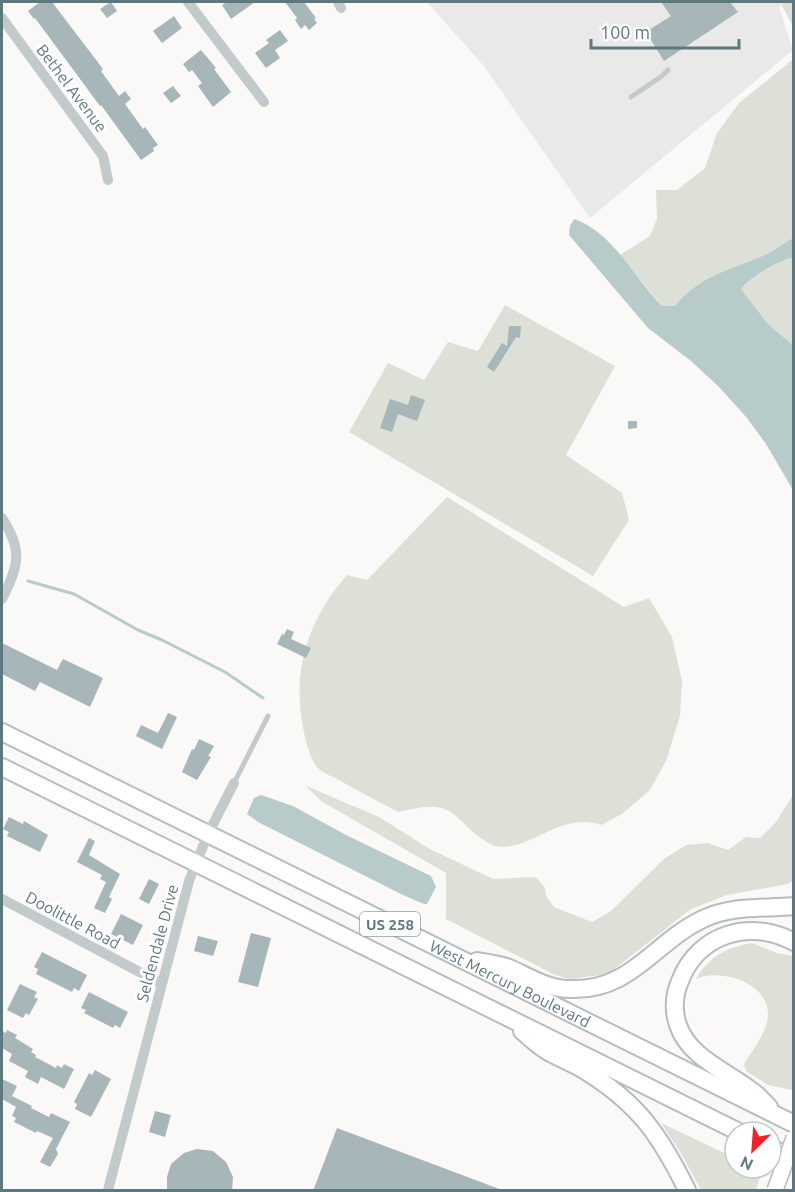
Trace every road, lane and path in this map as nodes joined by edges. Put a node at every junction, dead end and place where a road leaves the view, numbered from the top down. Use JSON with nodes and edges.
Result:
{"nodes":[{"id":1,"x":188,"y":2,"type":"edge"},
{"id":2,"x":2,"y":18,"type":"edge"},
{"id":3,"x":668,"y":70,"type":"dead end"},
{"id":4,"x":631,"y":97,"type":"dead end"},
{"id":5,"x":264,"y":102,"type":"dead end"},
{"id":6,"x":108,"y":180,"type":"dead end"},
{"id":7,"x":2,"y":518,"type":"edge"},
{"id":8,"x":2,"y":598,"type":"edge"},
{"id":9,"x":268,"y":716,"type":"dead end"},
{"id":10,"x":2,"y":732,"type":"edge"},
{"id":11,"x":2,"y":767,"type":"edge"},
{"id":12,"x":234,"y":783,"type":"joint"},
{"id":13,"x":208,"y":834,"type":"junction"},
{"id":14,"x":195,"y":862,"type":"junction"},
{"id":15,"x":2,"y":899,"type":"edge"},
{"id":16,"x":794,"y":906,"type":"edge"},
{"id":17,"x":794,"y":942,"type":"edge"},
{"id":18,"x":456,"y":957,"type":"junction"},
{"id":19,"x":162,"y":984,"type":"junction"},
{"id":20,"x":503,"y":1015,"type":"junction"},
{"id":21,"x":778,"y":1116,"type":"junction"},
{"id":22,"x":723,"y":1124,"type":"edge"},
{"id":23,"x":794,"y":1124,"type":"edge"},
{"id":24,"x":794,"y":1138,"type":"edge"},
{"id":25,"x":108,"y":1191,"type":"edge"},
{"id":26,"x":687,"y":1191,"type":"edge"},
{"id":27,"x":775,"y":1191,"type":"edge"}],
"edges":[{"from":1,"to":5,"type":"street"},
{"from":2,"to":6,"type":"street","name":"Bethel Avenue"},
{"from":3,"to":4,"type":"lane"},
{"from":7,"to":8,"type":"street"},
{"from":9,"to":12,"type":"lane","name":"Seldendale Drive"},
{"from":10,"to":13,"type":"main road","name":"West Mercury Boulevard","number":"US 258"},
{"from":11,"to":14,"type":"main road","name":"West Mercury Boulevard","number":"US 258"},
{"from":12,"to":13,"type":"street","name":"Seldendale Drive"},
{"from":13,"to":14,"type":"street","name":"Seldendale Drive"},
{"from":13,"to":18,"type":"main road","name":"West Mercury Boulevard","number":"US 258"},
{"from":14,"to":19,"type":"street","name":"Seldendale Drive"},
{"from":14,"to":20,"type":"main road","name":"West Mercury Boulevard","number":"US 258"},
{"from":15,"to":19,"type":"street","name":"Doolittle Road"},
{"from":16,"to":18,"type":"main road"},
{"from":17,"to":21,"type":"main road"},
{"from":18,"to":21,"type":"main road","name":"West Mercury Boulevard","number":"US 258"},
{"from":19,"to":25,"type":"street","name":"Seldendale Drive"},
{"from":20,"to":22,"type":"main road","name":"West Mercury Boulevard","number":"US 258"},
{"from":20,"to":26,"type":"main road"},
{"from":21,"to":23,"type":"main road","name":"West Mercury Boulevard","number":"US 258"},
{"from":24,"to":27,"type":"main road","bridge":true}]}
